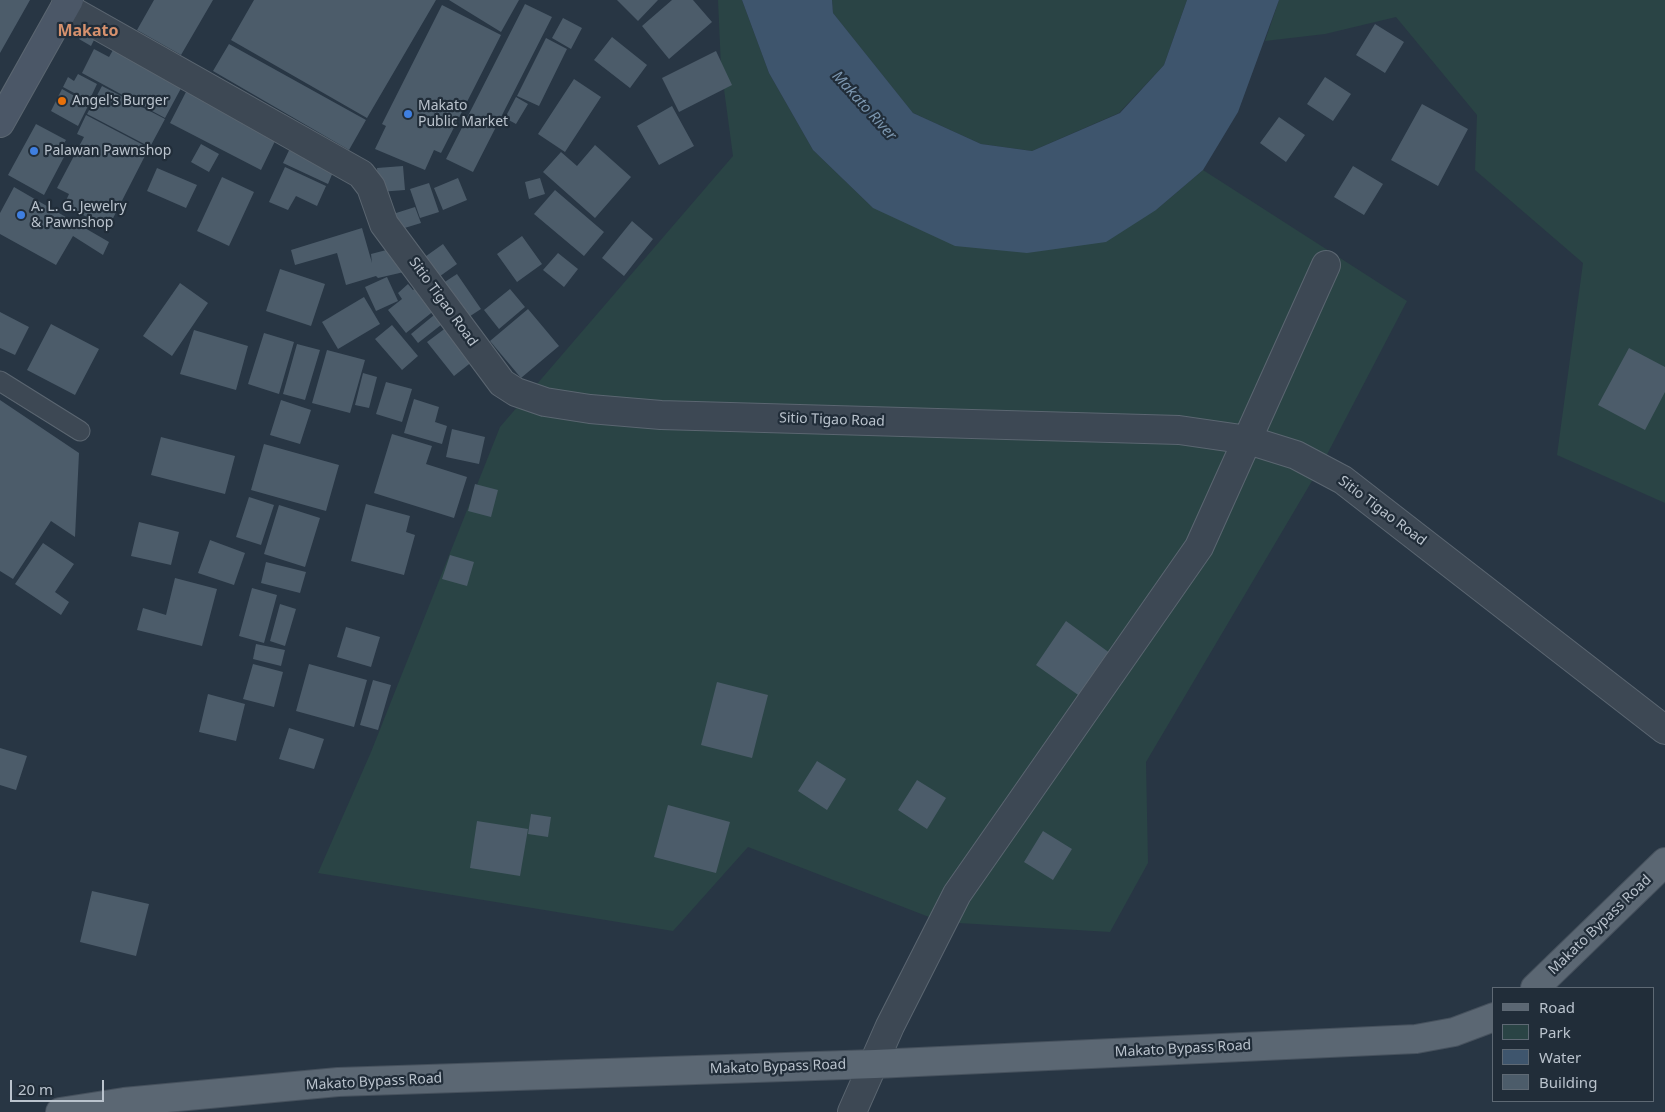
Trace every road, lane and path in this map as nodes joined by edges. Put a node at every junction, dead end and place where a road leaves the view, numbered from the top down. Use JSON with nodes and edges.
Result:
{"nodes":[{"id":1,"x":68,"y":4,"type":"edge"},
{"id":2,"x":0,"y":123,"type":"edge"},
{"id":3,"x":1326,"y":265,"type":"dead end"},
{"id":4,"x":0,"y":381,"type":"edge"},
{"id":5,"x":80,"y":431,"type":"dead end"},
{"id":6,"x":1248,"y":440,"type":"junction"},
{"id":7,"x":1665,"y":730,"type":"edge"},
{"id":8,"x":1665,"y":862,"type":"edge"},
{"id":9,"x":1536,"y":987,"type":"edge"},
{"id":10,"x":1492,"y":1018,"type":"edge"},
{"id":11,"x":875,"y":1064,"type":"junction"},
{"id":12,"x":60,"y":1112,"type":"edge"},
{"id":13,"x":852,"y":1112,"type":"edge"}],
"edges":[{"from":1,"to":2,"type":"main road"},
{"from":1,"to":6,"type":"street","name":"Sitio Tigao Road"},
{"from":3,"to":6,"type":"street"},
{"from":4,"to":5,"type":"lane"},
{"from":6,"to":7,"type":"street","name":"Sitio Tigao Road"},
{"from":6,"to":11,"type":"street"},
{"from":8,"to":9,"type":"main road","name":"Makato Bypass Road"},
{"from":10,"to":11,"type":"main road","name":"Makato Bypass Road"},
{"from":11,"to":12,"type":"main road","name":"Makato Bypass Road"},
{"from":11,"to":13,"type":"street"}]}
